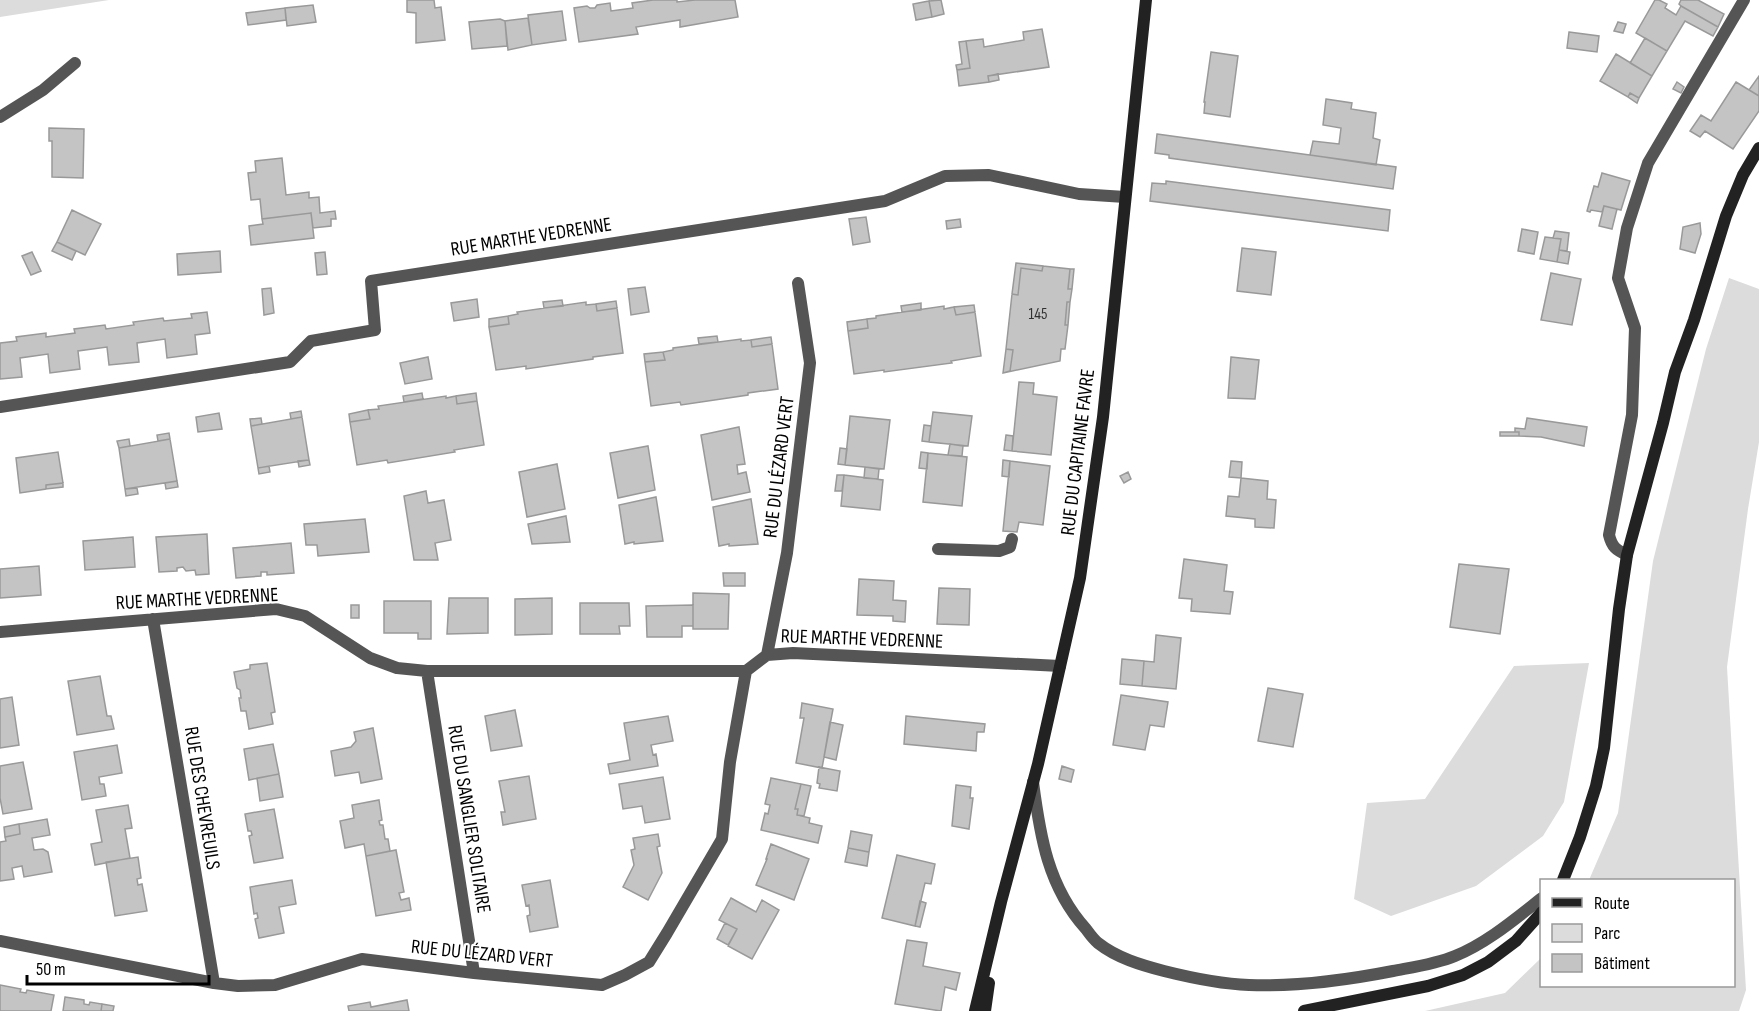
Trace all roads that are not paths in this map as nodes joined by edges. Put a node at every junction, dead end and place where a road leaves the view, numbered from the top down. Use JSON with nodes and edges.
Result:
{"nodes":[{"id":1,"x":1146,"y":0,"type":"edge"},
{"id":2,"x":1744,"y":0,"type":"edge"},
{"id":3,"x":75,"y":63,"type":"dead end"},
{"id":4,"x":0,"y":117,"type":"edge"},
{"id":5,"x":1759,"y":148,"type":"edge"},
{"id":6,"x":1125,"y":197,"type":"junction"},
{"id":7,"x":798,"y":283,"type":"dead end"},
{"id":8,"x":0,"y":407,"type":"edge"},
{"id":9,"x":1012,"y":539,"type":"dead end"},
{"id":10,"x":938,"y":549,"type":"dead end"},
{"id":11,"x":1627,"y":555,"type":"junction"},
{"id":12,"x":153,"y":619,"type":"junction"},
{"id":13,"x":0,"y":632,"type":"edge"},
{"id":14,"x":767,"y":656,"type":"junction"},
{"id":15,"x":1060,"y":666,"type":"junction"},
{"id":16,"x":746,"y":671,"type":"junction"},
{"id":17,"x":427,"y":672,"type":"junction"},
{"id":18,"x":1033,"y":782,"type":"junction"},
{"id":19,"x":1563,"y":879,"type":"edge"},
{"id":20,"x":1540,"y":900,"type":"edge"},
{"id":21,"x":1001,"y":902,"type":"junction"},
{"id":22,"x":1540,"y":914,"type":"edge"},
{"id":23,"x":0,"y":941,"type":"edge"},
{"id":24,"x":474,"y":973,"type":"junction"},
{"id":25,"x":214,"y":983,"type":"junction"},
{"id":26,"x":975,"y":1011,"type":"edge"},
{"id":27,"x":984,"y":1011,"type":"edge"},
{"id":28,"x":1304,"y":1011,"type":"edge"}],
"edges":[{"from":1,"to":6,"type":"street","name":"RUE DU CAPITAINE FAVRE"},
{"from":2,"to":11,"type":"street"},
{"from":3,"to":4,"type":"street"},
{"from":5,"to":11,"type":"street"},
{"from":6,"to":8,"type":"street","name":"RUE MARTHE VEDRENNE"},
{"from":6,"to":15,"type":"street","name":"RUE DU CAPITAINE FAVRE"},
{"from":7,"to":14,"type":"street","name":"RUE DU LÉZARD VERT"},
{"from":9,"to":10,"type":"street"},
{"from":11,"to":19,"type":"street"},
{"from":12,"to":13,"type":"street","name":"RUE MARTHE VEDRENNE"},
{"from":12,"to":17,"type":"street","name":"RUE MARTHE VEDRENNE"},
{"from":12,"to":25,"type":"street","name":"RUE DES CHEVREUILS"},
{"from":14,"to":15,"type":"street","name":"RUE MARTHE VEDRENNE"},
{"from":14,"to":16,"type":"street","name":"RUE MARTHE VEDRENNE"},
{"from":15,"to":18,"type":"street","name":"RUE DU CAPITAINE FAVRE"},
{"from":16,"to":17,"type":"street","name":"RUE MARTHE VEDRENNE"},
{"from":16,"to":24,"type":"street","name":"RUE DU LÉZARD VERT"},
{"from":17,"to":24,"type":"street","name":"RUE DU SANGLIER SOLITAIRE"},
{"from":18,"to":20,"type":"street"},
{"from":18,"to":21,"type":"street","name":"RUE DU CAPITAINE FAVRE"},
{"from":21,"to":26,"type":"street","name":"RUE DU CAPITAINE FAVRE"},
{"from":21,"to":27,"type":"street","name":"RUE DU CAPITAINE FAVRE"},
{"from":22,"to":28,"type":"street"},
{"from":23,"to":25,"type":"street","name":"RUE DU LÉZARD VERT"},
{"from":24,"to":25,"type":"street","name":"RUE DU LÉZARD VERT"}]}
